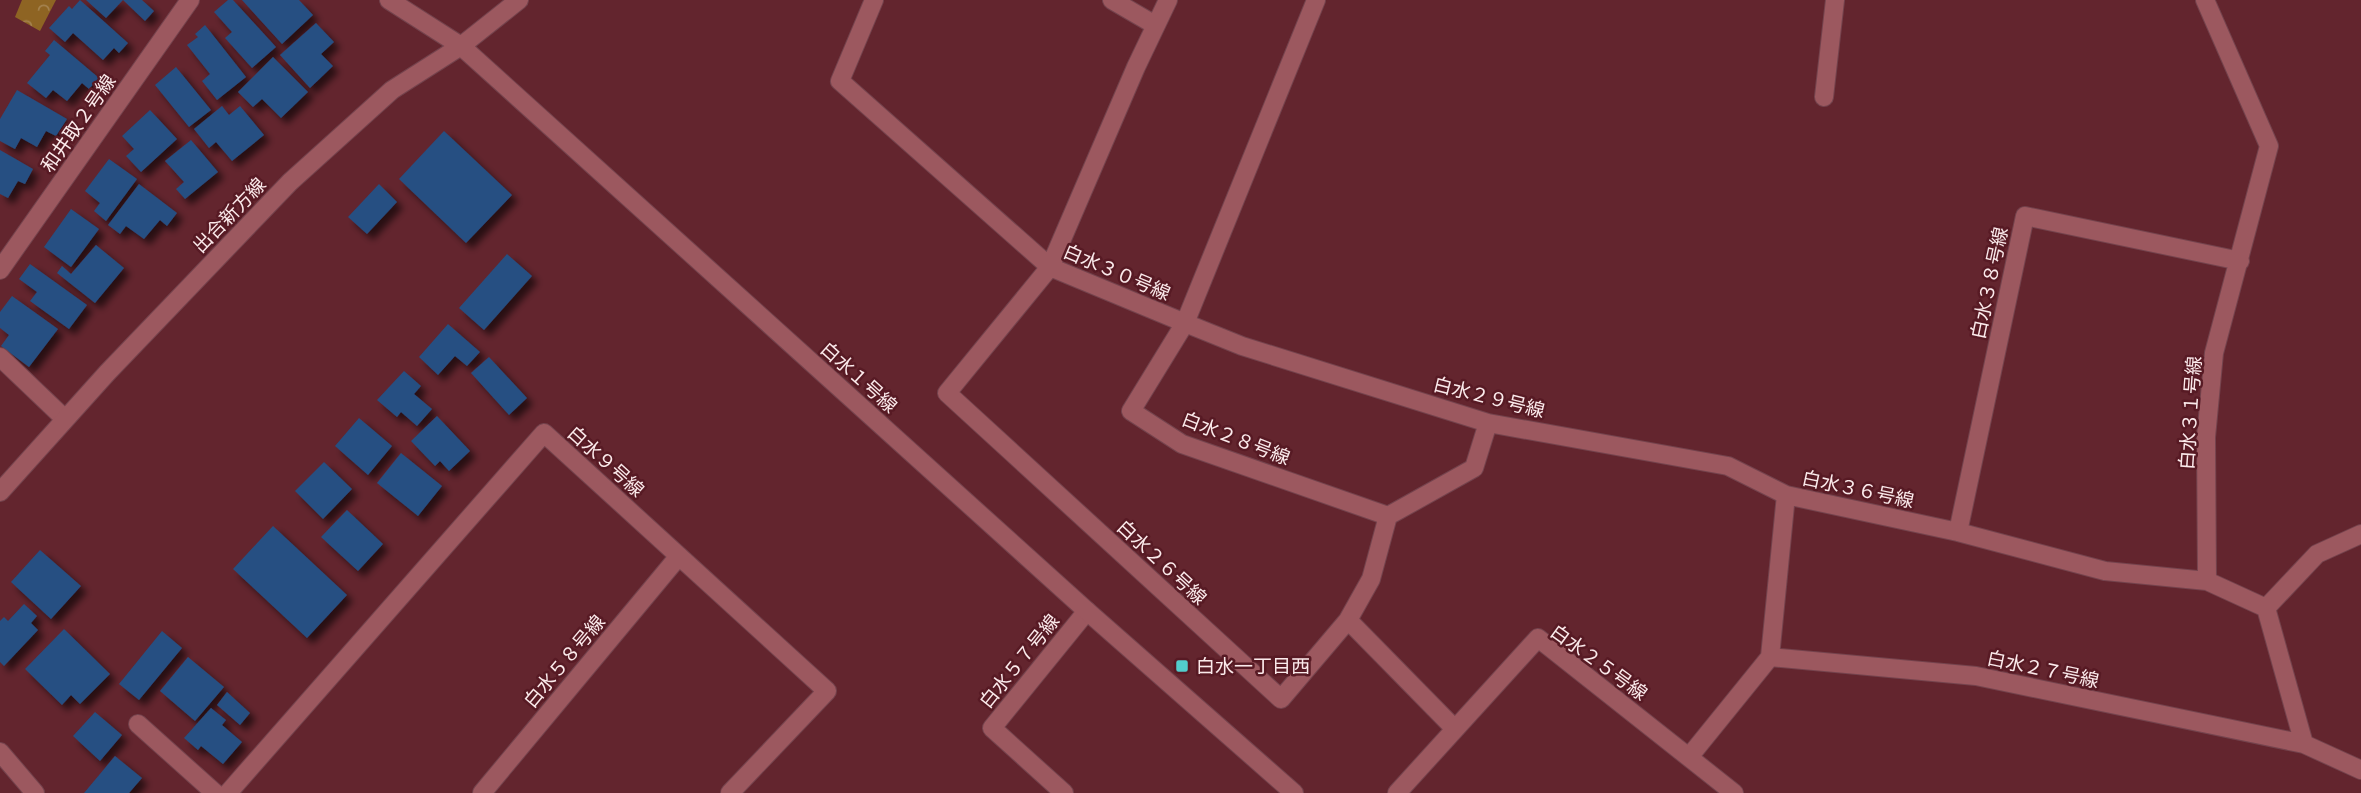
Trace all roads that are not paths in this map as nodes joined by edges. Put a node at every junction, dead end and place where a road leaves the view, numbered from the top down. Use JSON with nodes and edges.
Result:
{"nodes":[{"id":1,"x":190,"y":0,"type":"edge"},
{"id":2,"x":390,"y":0,"type":"edge"},
{"id":3,"x":519,"y":0,"type":"edge"},
{"id":4,"x":874,"y":0,"type":"edge"},
{"id":5,"x":1112,"y":0,"type":"edge"},
{"id":6,"x":1168,"y":0,"type":"edge"},
{"id":7,"x":1316,"y":0,"type":"edge"},
{"id":8,"x":1835,"y":0,"type":"edge"},
{"id":9,"x":2205,"y":0,"type":"edge"},
{"id":10,"x":1156,"y":25,"type":"junction"},
{"id":11,"x":461,"y":46,"type":"junction"},
{"id":12,"x":1824,"y":97,"type":"dead end"},
{"id":13,"x":2239,"y":261,"type":"junction"},
{"id":14,"x":1050,"y":267,"type":"junction"},
{"id":15,"x":0,"y":270,"type":"edge"},
{"id":16,"x":1185,"y":323,"type":"junction"},
{"id":17,"x":0,"y":358,"type":"edge"},
{"id":18,"x":65,"y":419,"type":"junction"},
{"id":19,"x":1488,"y":422,"type":"junction"},
{"id":20,"x":0,"y":492,"type":"edge"},
{"id":21,"x":1786,"y":495,"type":"junction"},
{"id":22,"x":1388,"y":516,"type":"junction"},
{"id":23,"x":1958,"y":532,"type":"junction"},
{"id":24,"x":2361,"y":534,"type":"edge"},
{"id":25,"x":679,"y":556,"type":"junction"},
{"id":26,"x":2207,"y":581,"type":"junction"},
{"id":27,"x":2266,"y":608,"type":"junction"},
{"id":28,"x":1087,"y":611,"type":"junction"},
{"id":29,"x":1348,"y":620,"type":"junction"},
{"id":30,"x":1770,"y":657,"type":"junction"},
{"id":31,"x":138,"y":724,"type":"dead end"},
{"id":32,"x":1454,"y":728,"type":"junction"},
{"id":33,"x":2304,"y":744,"type":"junction"},
{"id":34,"x":0,"y":752,"type":"edge"},
{"id":35,"x":1689,"y":757,"type":"junction"},
{"id":36,"x":2361,"y":771,"type":"edge"},
{"id":37,"x":35,"y":793,"type":"edge"},
{"id":38,"x":215,"y":793,"type":"edge"},
{"id":39,"x":228,"y":793,"type":"edge"},
{"id":40,"x":482,"y":793,"type":"edge"},
{"id":41,"x":730,"y":793,"type":"edge"},
{"id":42,"x":1064,"y":793,"type":"edge"},
{"id":43,"x":1294,"y":793,"type":"edge"},
{"id":44,"x":1397,"y":793,"type":"edge"},
{"id":45,"x":1734,"y":793,"type":"edge"}],
"edges":[{"from":1,"to":15,"type":"street","name":"和井取２号線"},
{"from":2,"to":11,"type":"street","name":"白水１号線"},
{"from":3,"to":11,"type":"street","name":"出合新方線"},
{"from":4,"to":14,"type":"street","name":"白水３０号線"},
{"from":5,"to":10,"type":"street"},
{"from":6,"to":10,"type":"street"},
{"from":7,"to":16,"type":"street","name":"白水３０号線"},
{"from":8,"to":12,"type":"street"},
{"from":9,"to":13,"type":"street","name":"白水３１号線"},
{"from":10,"to":14,"type":"street"},
{"from":11,"to":18,"type":"street","name":"出合新方線"},
{"from":11,"to":28,"type":"street","name":"白水１号線"},
{"from":13,"to":23,"type":"street","name":"白水３８号線"},
{"from":13,"to":26,"type":"street","name":"白水３１号線"},
{"from":14,"to":16,"type":"street","name":"白水３０号線"},
{"from":14,"to":29,"type":"street","name":"白水２６号線"},
{"from":16,"to":19,"type":"street","name":"白水２９号線"},
{"from":16,"to":22,"type":"street","name":"白水２８号線"},
{"from":17,"to":18,"type":"street"},
{"from":18,"to":20,"type":"street","name":"出合新方線"},
{"from":19,"to":21,"type":"street","name":"白水２９号線"},
{"from":19,"to":22,"type":"street"},
{"from":21,"to":23,"type":"street","name":"白水３６号線"},
{"from":21,"to":30,"type":"street","name":"白水３６号線"},
{"from":22,"to":29,"type":"street"},
{"from":23,"to":26,"type":"street","name":"白水３６号線"},
{"from":24,"to":27,"type":"street"},
{"from":25,"to":39,"type":"street","name":"白水９号線"},
{"from":25,"to":40,"type":"street","name":"白水５８号線"},
{"from":25,"to":41,"type":"street","name":"白水９号線"},
{"from":26,"to":27,"type":"street"},
{"from":27,"to":33,"type":"street"},
{"from":28,"to":42,"type":"street","name":"白水５７号線"},
{"from":28,"to":43,"type":"street","name":"白水１号線"},
{"from":29,"to":32,"type":"street"},
{"from":30,"to":33,"type":"street","name":"白水２７号線"},
{"from":30,"to":35,"type":"street"},
{"from":31,"to":38,"type":"street"},
{"from":32,"to":35,"type":"street","name":"白水２５号線"},
{"from":32,"to":44,"type":"street","name":"白水２５号線"},
{"from":33,"to":36,"type":"street"},
{"from":34,"to":37,"type":"street"},
{"from":35,"to":45,"type":"street","name":"白水２５号線"}]}
